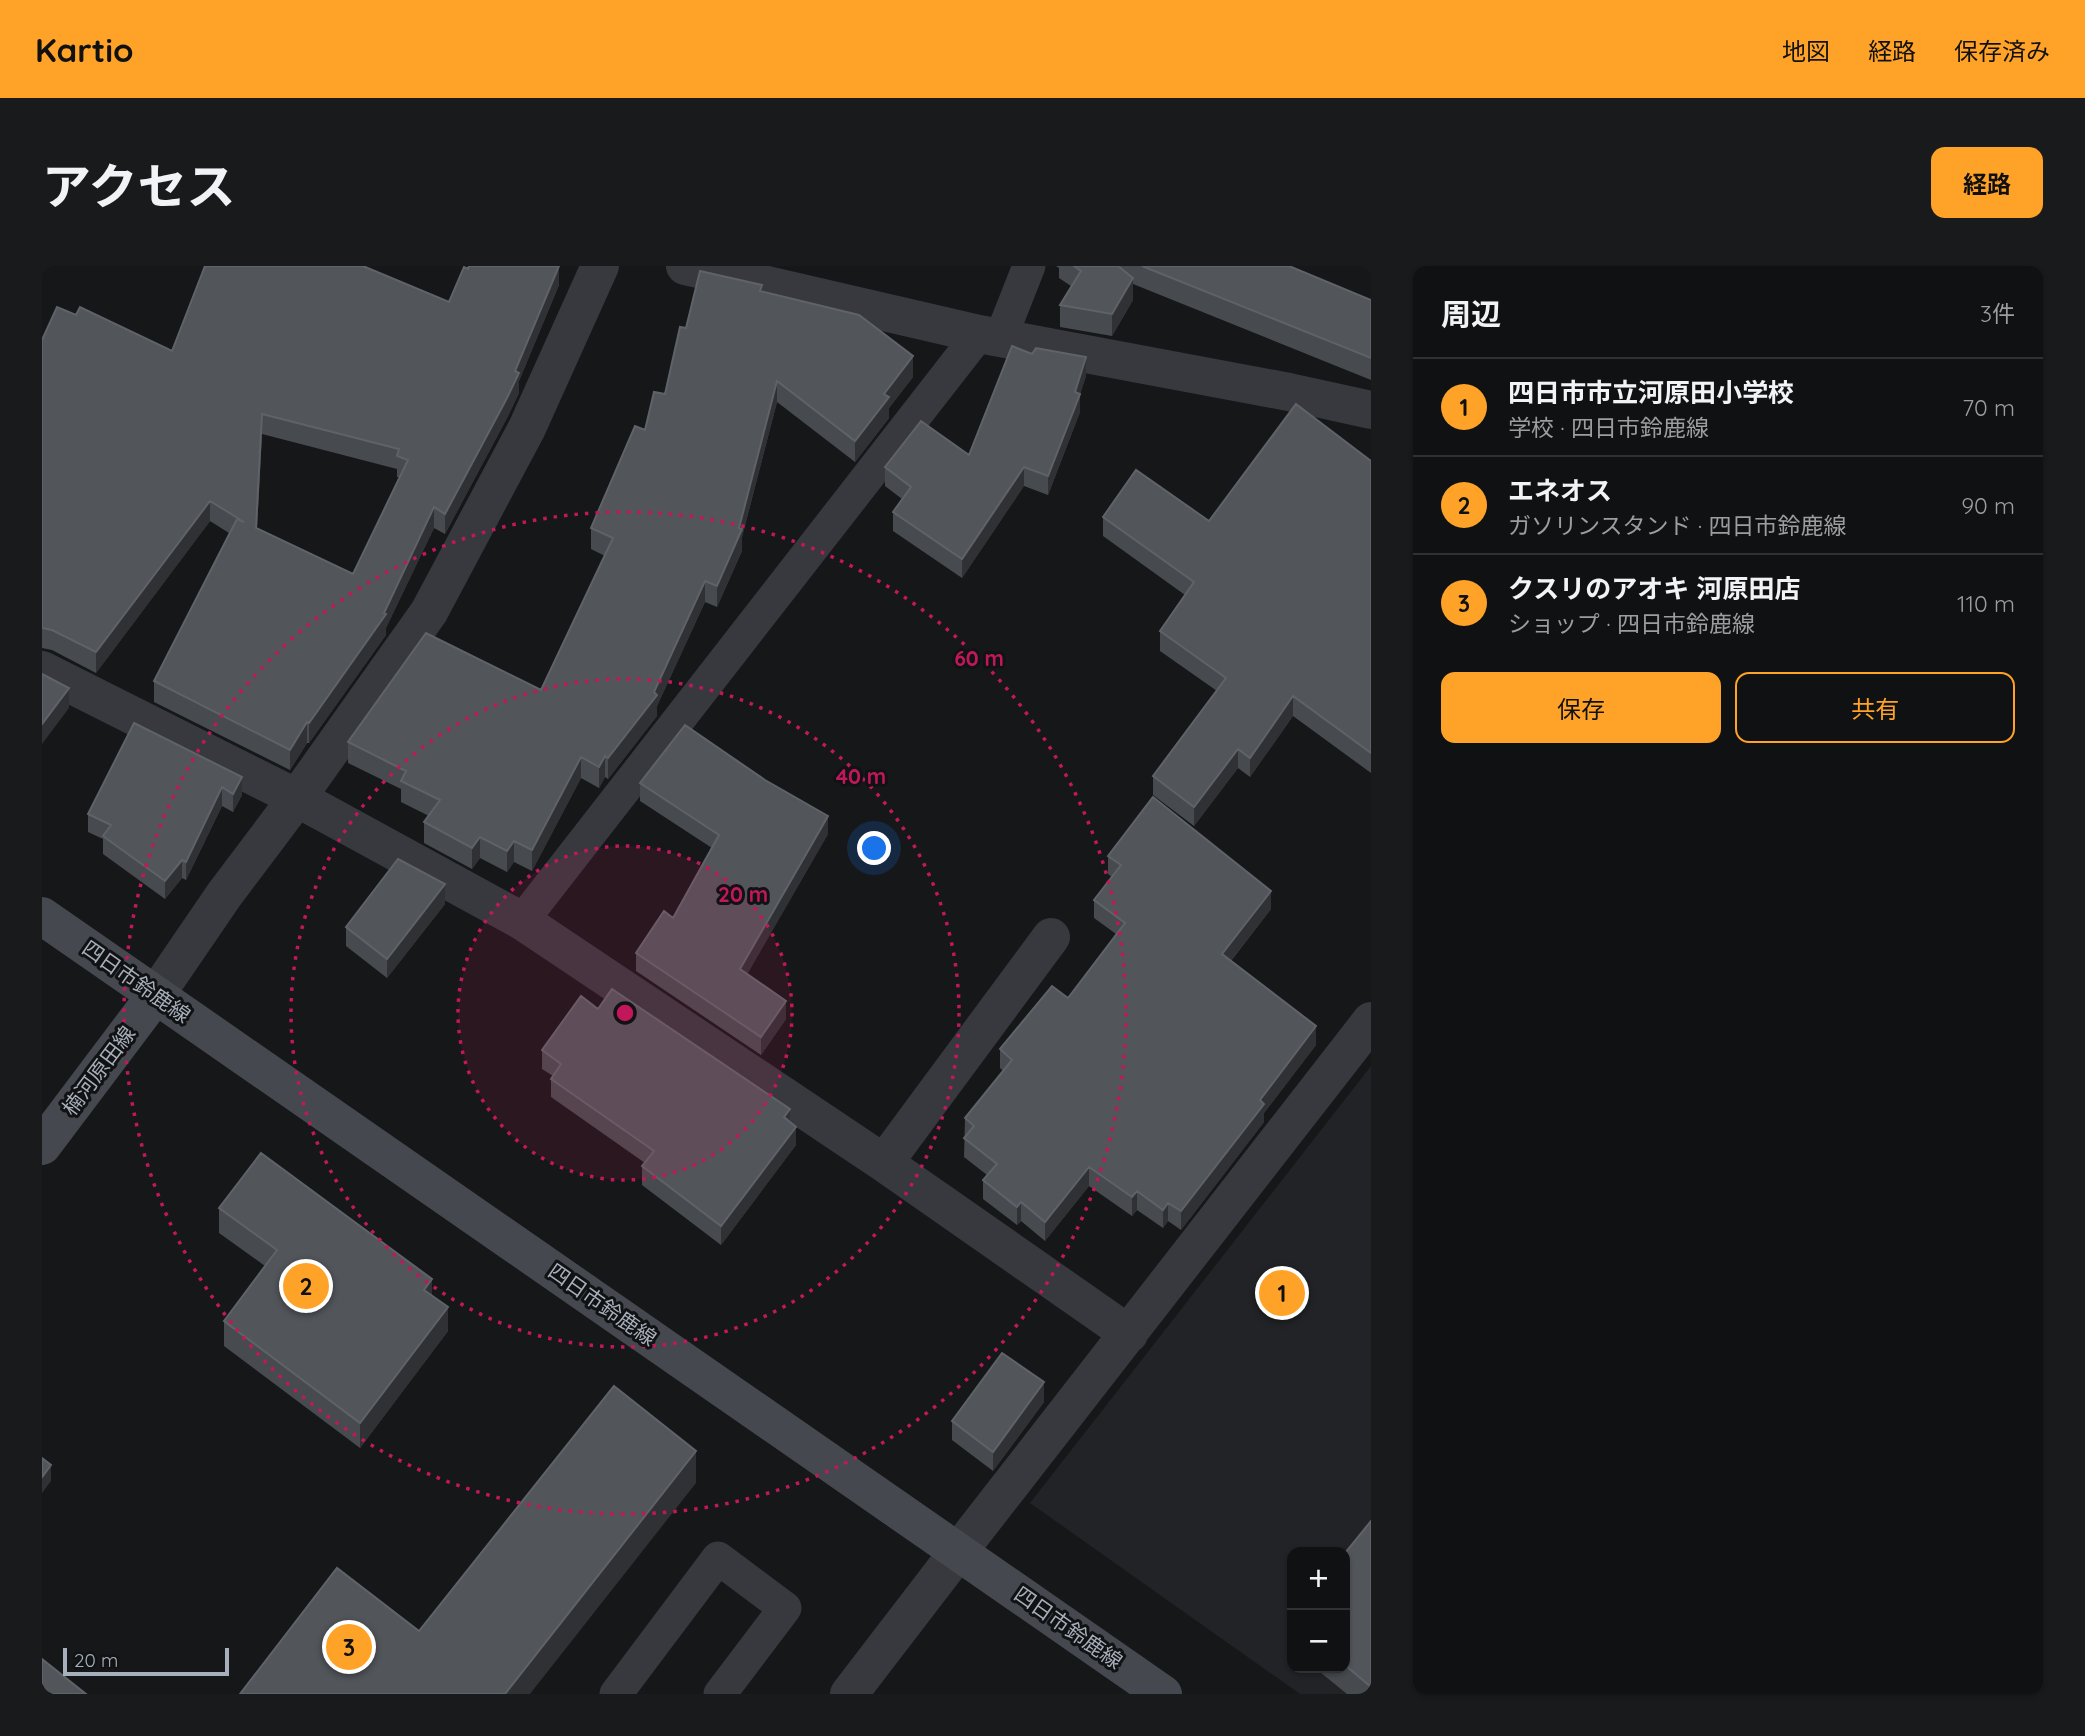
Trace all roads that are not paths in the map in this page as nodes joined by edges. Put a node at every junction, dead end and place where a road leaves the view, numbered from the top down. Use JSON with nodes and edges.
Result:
{"nodes":[{"id":1,"x":600,"y":266,"type":"edge"},
{"id":2,"x":685,"y":266,"type":"edge"},
{"id":3,"x":1029,"y":266,"type":"edge"},
{"id":4,"x":990,"y":335,"type":"junction"},
{"id":5,"x":1371,"y":410,"type":"edge"},
{"id":6,"x":42,"y":670,"type":"edge"},
{"id":7,"x":297,"y":798,"type":"junction"},
{"id":8,"x":42,"y":916,"type":"edge"},
{"id":9,"x":522,"y":921,"type":"junction"},
{"id":10,"x":1051,"y":937,"type":"dead end"},
{"id":11,"x":155,"y":996,"type":"junction"},
{"id":12,"x":1371,"y":1021,"type":"edge"},
{"id":13,"x":42,"y":1146,"type":"edge"},
{"id":14,"x":884,"y":1163,"type":"junction"},
{"id":15,"x":1129,"y":1334,"type":"junction"},
{"id":16,"x":958,"y":1552,"type":"junction"},
{"id":17,"x":616,"y":1694,"type":"edge"},
{"id":18,"x":720,"y":1694,"type":"edge"},
{"id":19,"x":849,"y":1694,"type":"edge"},
{"id":20,"x":1163,"y":1694,"type":"edge"}],
"edges":[{"from":1,"to":7,"type":"street"},
{"from":2,"to":4,"type":"street"},
{"from":3,"to":4,"type":"lane"},
{"from":4,"to":5,"type":"street"},
{"from":4,"to":9,"type":"lane"},
{"from":6,"to":7,"type":"street"},
{"from":7,"to":9,"type":"street"},
{"from":7,"to":11,"type":"street"},
{"from":8,"to":11,"type":"main road","name":"四日市鈴鹿線"},
{"from":9,"to":14,"type":"street"},
{"from":10,"to":14,"type":"street"},
{"from":11,"to":13,"type":"main road","name":"楠河原田線"},
{"from":11,"to":16,"type":"main road","name":"四日市鈴鹿線"},
{"from":12,"to":15,"type":"street"},
{"from":14,"to":15,"type":"street"},
{"from":15,"to":16,"type":"street"},
{"from":16,"to":19,"type":"street"},
{"from":16,"to":20,"type":"main road","name":"四日市鈴鹿線"},
{"from":17,"to":18,"type":"lane"}]}
